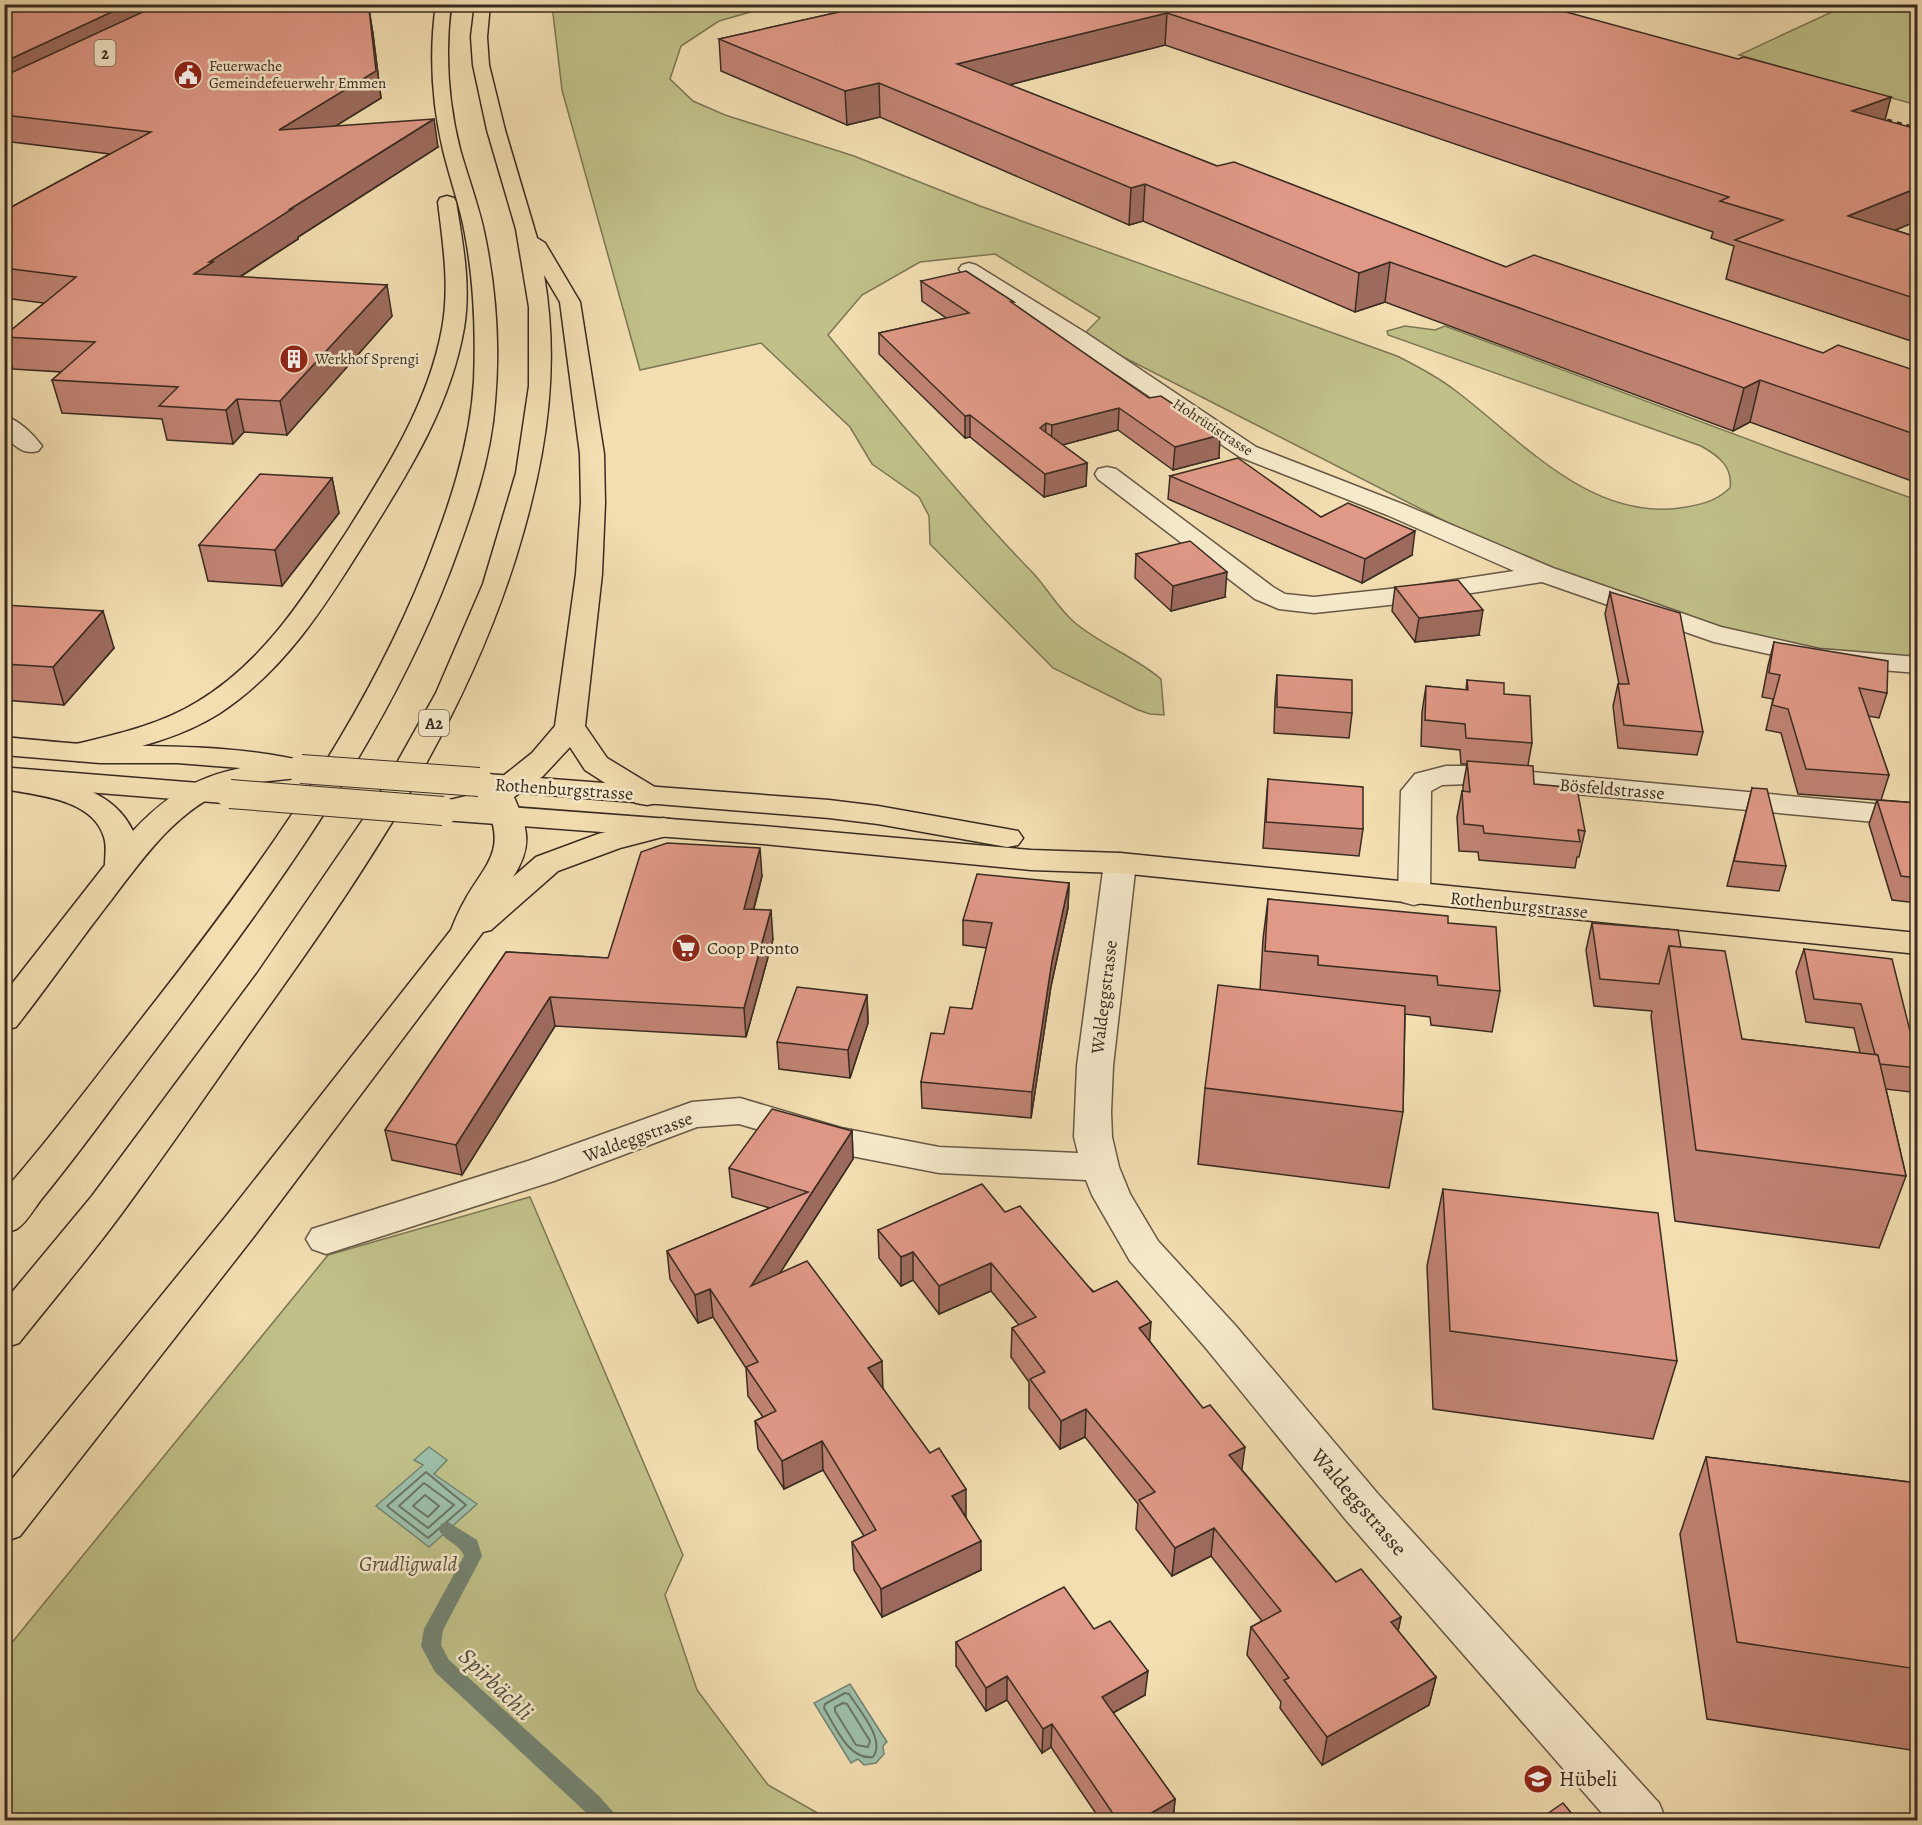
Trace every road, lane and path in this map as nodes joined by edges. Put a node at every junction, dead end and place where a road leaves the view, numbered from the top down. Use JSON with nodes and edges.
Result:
{"nodes":[{"id":1,"x":444,"y":4,"type":"edge"},
{"id":2,"x":483,"y":4,"type":"edge"},
{"id":3,"x":449,"y":142,"type":"junction"},
{"id":4,"x":526,"y":229,"type":"junction"},
{"id":5,"x":969,"y":269,"type":"dead end"},
{"id":6,"x":4,"y":423,"type":"edge"},
{"id":7,"x":30,"y":446,"type":"dead end"},
{"id":8,"x":1107,"y":474,"type":"dead end"},
{"id":9,"x":1544,"y":574,"type":"junction"},
{"id":10,"x":1917,"y":665,"type":"edge"},
{"id":11,"x":570,"y":726,"type":"junction"},
{"id":12,"x":4,"y":747,"type":"edge"},
{"id":13,"x":79,"y":752,"type":"junction"},
{"id":14,"x":242,"y":777,"type":"junction"},
{"id":15,"x":4,"y":778,"type":"edge"},
{"id":16,"x":198,"y":792,"type":"junction"},
{"id":17,"x":647,"y":796,"type":"junction"},
{"id":18,"x":481,"y":801,"type":"junction"},
{"id":19,"x":1917,"y":817,"type":"edge"},
{"id":20,"x":663,"y":827,"type":"junction"},
{"id":21,"x":1120,"y":863,"type":"junction"},
{"id":22,"x":121,"y":866,"type":"junction"},
{"id":23,"x":1414,"y":895,"type":"junction"},
{"id":24,"x":466,"y":933,"type":"junction"},
{"id":25,"x":1917,"y":944,"type":"edge"},
{"id":26,"x":4,"y":1019,"type":"edge"},
{"id":27,"x":1100,"y":1167,"type":"junction"},
{"id":28,"x":4,"y":1218,"type":"edge"},
{"id":29,"x":326,"y":1239,"type":"dead end"},
{"id":30,"x":4,"y":1332,"type":"edge"},
{"id":31,"x":4,"y":1523,"type":"edge"},
{"id":32,"x":1641,"y":1821,"type":"edge"}],
"edges":[{"from":1,"to":3,"type":"main road"},
{"from":2,"to":4,"type":"main road","number":"A2"},
{"from":3,"to":13,"type":"main road"},
{"from":3,"to":28,"type":"main road"},
{"from":4,"to":11,"type":"main road"},
{"from":4,"to":30,"type":"main road","number":"A2"},
{"from":5,"to":9,"type":"street","name":"Hohrütistrasse"},
{"from":6,"to":7,"type":"street"},
{"from":8,"to":9,"type":"street","name":"Hohrütistrasse"},
{"from":9,"to":10,"type":"street","name":"Hohrütistrasse"},
{"from":11,"to":17,"type":"main road"},
{"from":11,"to":18,"type":"main road"},
{"from":12,"to":13,"type":"main road","name":"Rothenburgstrasse"},
{"from":13,"to":14,"type":"main road","name":"Rothenburgstrasse"},
{"from":14,"to":16,"type":"main road","name":"Rothenburgstrasse"},
{"from":14,"to":18,"type":"main road","name":"Rothenburgstrasse","bridge":true},
{"from":14,"to":18,"type":"main road","name":"Rothenburgstrasse","bridge":true},
{"from":15,"to":16,"type":"main road","name":"Rothenburgstrasse"},
{"from":15,"to":22,"type":"main road"},
{"from":16,"to":22,"type":"main road"},
{"from":17,"to":18,"type":"main road","name":"Rothenburgstrasse"},
{"from":17,"to":21,"type":"main road","name":"Rothenburgstrasse"},
{"from":18,"to":20,"type":"main road","name":"Rothenburgstrasse"},
{"from":18,"to":24,"type":"main road"},
{"from":19,"to":23,"type":"street","name":"Bösfeldstrasse"},
{"from":20,"to":21,"type":"main road","name":"Rothenburgstrasse"},
{"from":20,"to":24,"type":"main road"},
{"from":21,"to":23,"type":"main road","name":"Rothenburgstrasse"},
{"from":21,"to":27,"type":"street","name":"Waldeggstrasse"},
{"from":22,"to":26,"type":"main road"},
{"from":23,"to":25,"type":"main road","name":"Rothenburgstrasse"},
{"from":24,"to":31,"type":"main road"},
{"from":27,"to":29,"type":"street","name":"Waldeggstrasse"},
{"from":27,"to":32,"type":"street","name":"Waldeggstrasse"}]}
